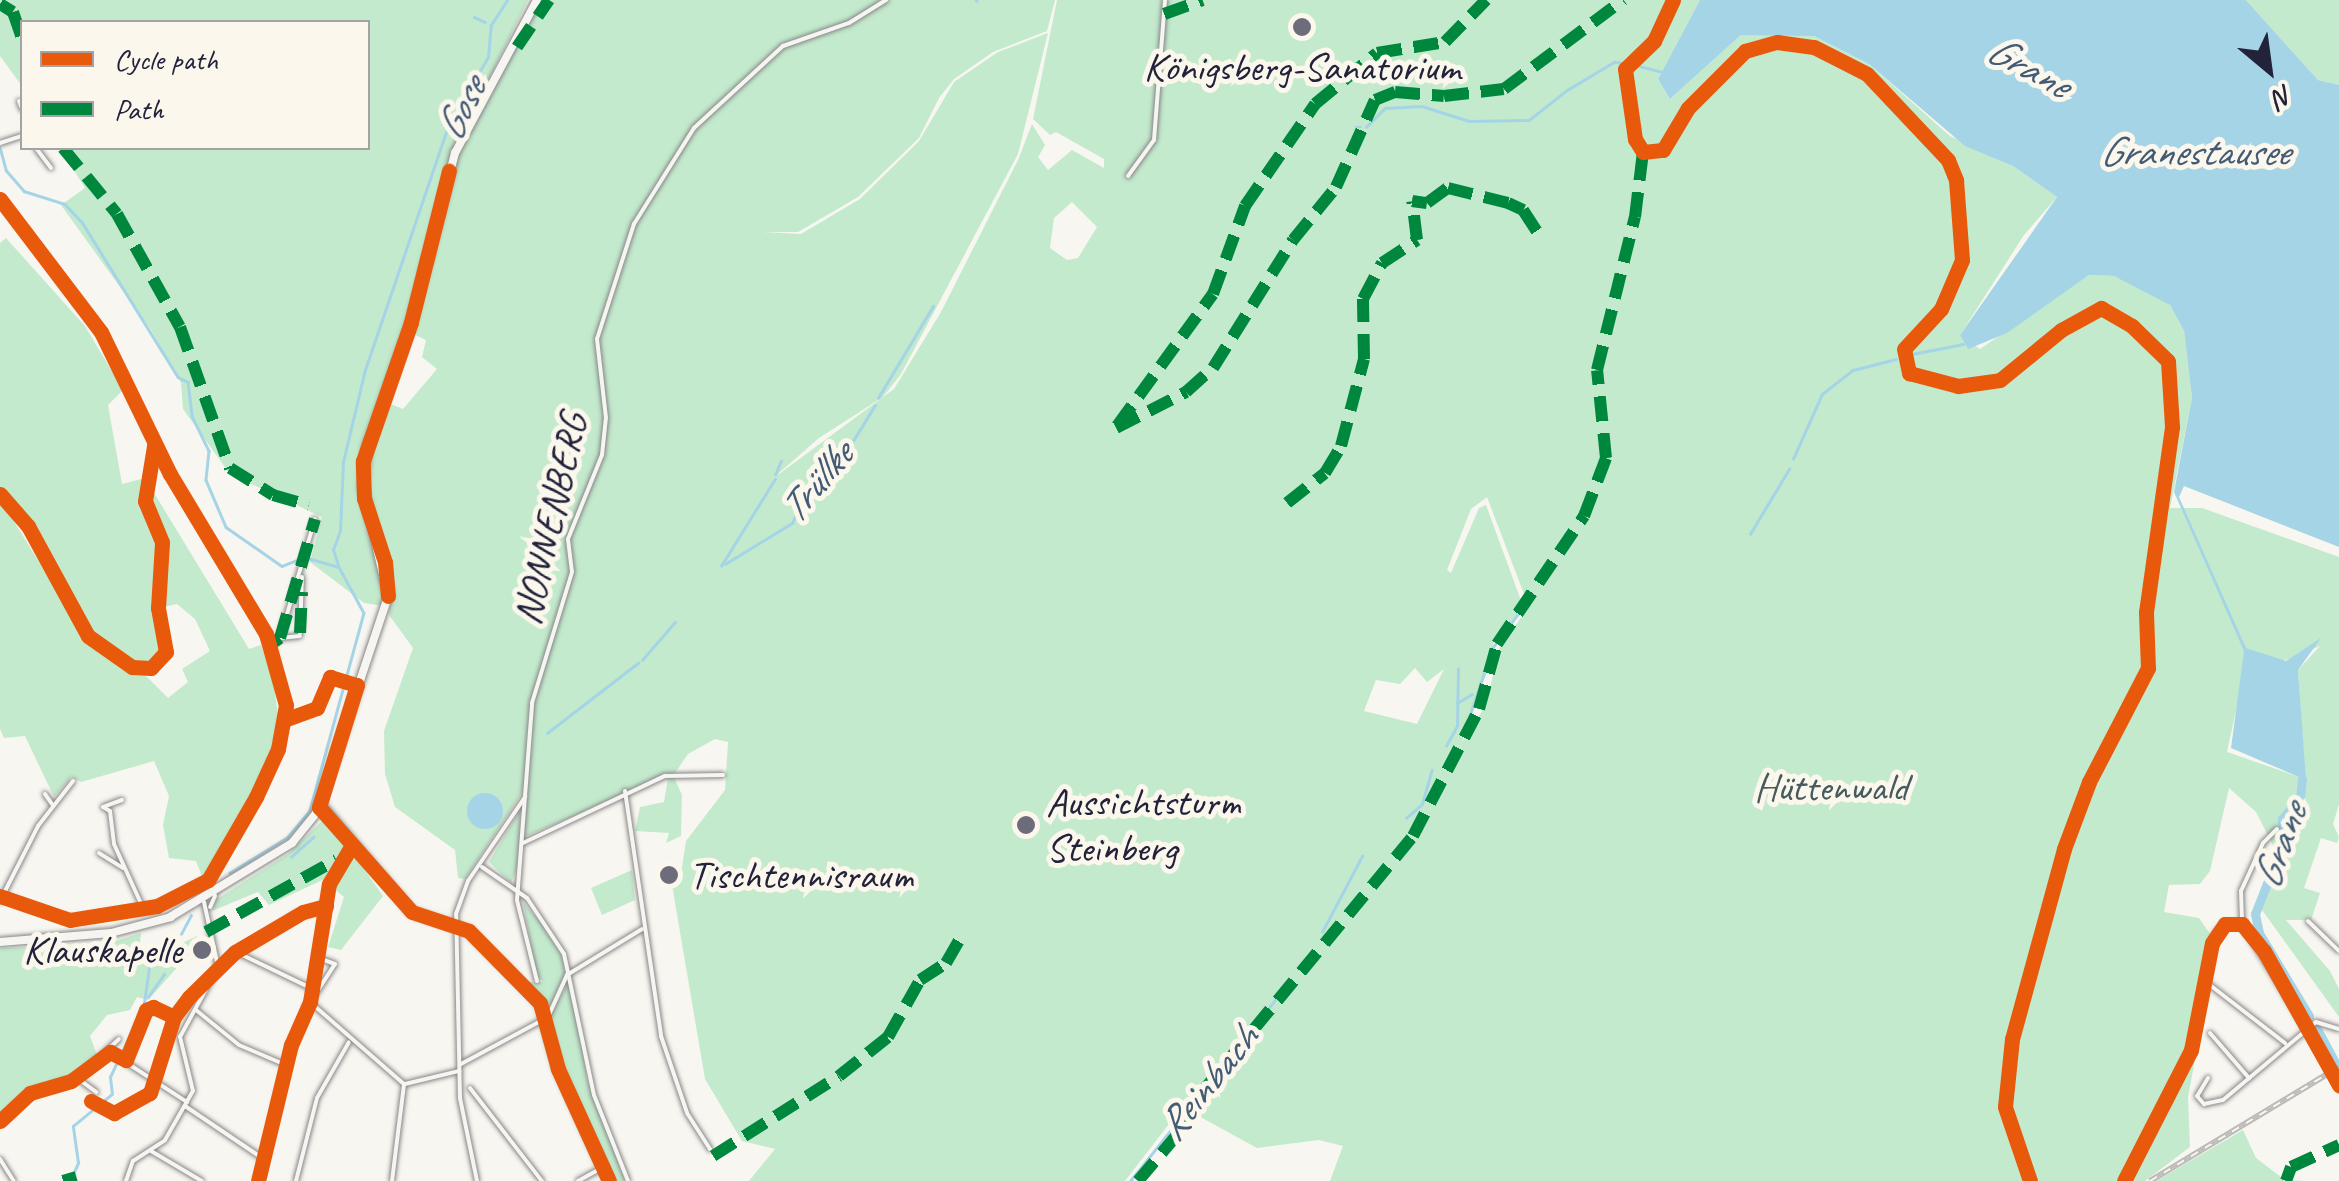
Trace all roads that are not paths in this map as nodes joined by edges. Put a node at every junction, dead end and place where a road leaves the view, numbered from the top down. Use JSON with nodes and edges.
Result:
{"nodes":[{"id":1,"x":537,"y":0,"type":"edge"},
{"id":2,"x":886,"y":0,"type":"edge"},
{"id":3,"x":1164,"y":0,"type":"edge"},
{"id":4,"x":37,"y":150,"type":"edge"},
{"id":5,"x":50,"y":168,"type":"dead end"},
{"id":6,"x":1128,"y":176,"type":"dead end"},
{"id":7,"x":0,"y":199,"type":"edge"},
{"id":8,"x":315,"y":519,"type":"dead end"},
{"id":9,"x":302,"y":572,"type":"junction"},
{"id":10,"x":280,"y":638,"type":"junction"},
{"id":11,"x":270,"y":644,"type":"junction"},
{"id":12,"x":723,"y":775,"type":"dead end"},
{"id":13,"x":73,"y":782,"type":"dead end"},
{"id":14,"x":625,"y":791,"type":"junction"},
{"id":15,"x":527,"y":793,"type":"junction"},
{"id":16,"x":44,"y":794,"type":"dead end"},
{"id":17,"x":122,"y":800,"type":"dead end"},
{"id":18,"x":52,"y":804,"type":"junction"},
{"id":19,"x":319,"y":805,"type":"junction"},
{"id":20,"x":331,"y":819,"type":"junction"},
{"id":21,"x":311,"y":824,"type":"junction"},
{"id":22,"x":2277,"y":830,"type":"dead end"},
{"id":23,"x":522,"y":844,"type":"junction"},
{"id":24,"x":352,"y":845,"type":"junction"},
{"id":25,"x":99,"y":853,"type":"dead end"},
{"id":26,"x":124,"y":866,"type":"junction"},
{"id":27,"x":482,"y":867,"type":"junction"},
{"id":28,"x":208,"y":880,"type":"junction"},
{"id":29,"x":216,"y":893,"type":"junction"},
{"id":30,"x":519,"y":894,"type":"junction"},
{"id":31,"x":1,"y":898,"type":"edge"},
{"id":32,"x":207,"y":904,"type":"junction"},
{"id":33,"x":326,"y":906,"type":"junction"},
{"id":34,"x":143,"y":908,"type":"junction"},
{"id":35,"x":170,"y":917,"type":"junction"},
{"id":36,"x":2308,"y":922,"type":"dead end"},
{"id":37,"x":456,"y":924,"type":"junction"},
{"id":38,"x":2242,"y":924,"type":"junction"},
{"id":39,"x":643,"y":928,"type":"junction"},
{"id":40,"x":0,"y":942,"type":"edge"},
{"id":41,"x":2339,"y":951,"type":"edge"},
{"id":42,"x":235,"y":952,"type":"junction"},
{"id":43,"x":319,"y":959,"type":"junction"},
{"id":44,"x":218,"y":967,"type":"junction"},
{"id":45,"x":572,"y":973,"type":"junction"},
{"id":46,"x":537,"y":981,"type":"dead end"},
{"id":47,"x":313,"y":990,"type":"junction"},
{"id":48,"x":310,"y":1002,"type":"junction"},
{"id":49,"x":162,"y":1010,"type":"dead end"},
{"id":50,"x":196,"y":1010,"type":"junction"},
{"id":51,"x":546,"y":1018,"type":"junction"},
{"id":52,"x":2310,"y":1027,"type":"junction"},
{"id":53,"x":2339,"y":1028,"type":"edge"},
{"id":54,"x":2210,"y":1033,"type":"dead end"},
{"id":55,"x":119,"y":1039,"type":"dead end"},
{"id":56,"x":349,"y":1042,"type":"junction"},
{"id":57,"x":2286,"y":1044,"type":"junction"},
{"id":58,"x":118,"y":1057,"type":"junction"},
{"id":59,"x":461,"y":1064,"type":"junction"},
{"id":60,"x":286,"y":1066,"type":"junction"},
{"id":61,"x":459,"y":1071,"type":"junction"},
{"id":62,"x":77,"y":1078,"type":"junction"},
{"id":63,"x":2208,"y":1078,"type":"dead end"},
{"id":64,"x":2249,"y":1078,"type":"junction"},
{"id":65,"x":2338,"y":1083,"type":"edge"},
{"id":66,"x":404,"y":1084,"type":"junction"},
{"id":67,"x":470,"y":1088,"type":"dead end"},
{"id":68,"x":96,"y":1092,"type":"dead end"},
{"id":69,"x":186,"y":1104,"type":"junction"},
{"id":70,"x":0,"y":1120,"type":"edge"},
{"id":71,"x":710,"y":1149,"type":"dead end"},
{"id":72,"x":151,"y":1151,"type":"junction"},
{"id":73,"x":0,"y":1158,"type":"edge"},
{"id":74,"x":262,"y":1158,"type":"junction"},
{"id":75,"x":603,"y":1167,"type":"junction"},
{"id":76,"x":14,"y":1181,"type":"edge"},
{"id":77,"x":126,"y":1181,"type":"edge"},
{"id":78,"x":202,"y":1181,"type":"edge"},
{"id":79,"x":258,"y":1181,"type":"edge"},
{"id":80,"x":296,"y":1181,"type":"edge"},
{"id":81,"x":392,"y":1181,"type":"edge"},
{"id":82,"x":477,"y":1181,"type":"edge"},
{"id":83,"x":542,"y":1181,"type":"edge"},
{"id":84,"x":578,"y":1181,"type":"edge"},
{"id":85,"x":609,"y":1181,"type":"edge"},
{"id":86,"x":628,"y":1181,"type":"edge"}],
"edges":[{"from":1,"to":19,"type":"main road"},
{"from":2,"to":15,"type":"street","name":"NONNENBERG"},
{"from":3,"to":6,"type":"street"},
{"from":4,"to":5,"type":"street"},
{"from":7,"to":11,"type":"street"},
{"from":8,"to":9,"type":"street"},
{"from":9,"to":10,"type":"street"},
{"from":9,"to":10,"type":"street"},
{"from":10,"to":11,"type":"street"},
{"from":11,"to":28,"type":"street"},
{"from":12,"to":14,"type":"street"},
{"from":13,"to":18,"type":"street"},
{"from":14,"to":23,"type":"street"},
{"from":14,"to":39,"type":"street"},
{"from":15,"to":23,"type":"street"},
{"from":15,"to":27,"type":"street","name":"NONNENBERG"},
{"from":16,"to":18,"type":"street"},
{"from":17,"to":26,"type":"street"},
{"from":18,"to":31,"type":"street"},
{"from":19,"to":20,"type":"main road"},
{"from":19,"to":21,"type":"main road"},
{"from":20,"to":21,"type":"main road"},
{"from":20,"to":24,"type":"main road"},
{"from":21,"to":29,"type":"main road"},
{"from":22,"to":38,"type":"street"},
{"from":23,"to":30,"type":"street"},
{"from":24,"to":33,"type":"street"},
{"from":24,"to":37,"type":"main road"},
{"from":25,"to":26,"type":"street"},
{"from":26,"to":34,"type":"street"},
{"from":27,"to":30,"type":"street"},
{"from":27,"to":37,"type":"street","name":"NONNENBERG"},
{"from":28,"to":29,"type":"street"},
{"from":28,"to":34,"type":"street"},
{"from":29,"to":32,"type":"main road"},
{"from":29,"to":35,"type":"main road"},
{"from":30,"to":45,"type":"street"},
{"from":30,"to":46,"type":"street"},
{"from":31,"to":34,"type":"street"},
{"from":32,"to":35,"type":"main road"},
{"from":32,"to":44,"type":"street"},
{"from":33,"to":42,"type":"street"},
{"from":33,"to":43,"type":"street"},
{"from":35,"to":40,"type":"main road"},
{"from":36,"to":41,"type":"street"},
{"from":37,"to":51,"type":"main road"},
{"from":37,"to":59,"type":"street"},
{"from":38,"to":52,"type":"street"},
{"from":38,"to":57,"type":"street"},
{"from":39,"to":45,"type":"street"},
{"from":39,"to":71,"type":"street"},
{"from":42,"to":44,"type":"street"},
{"from":42,"to":47,"type":"street"},
{"from":43,"to":47,"type":"street"},
{"from":43,"to":48,"type":"street"},
{"from":44,"to":50,"type":"street"},
{"from":45,"to":51,"type":"street"},
{"from":45,"to":86,"type":"street"},
{"from":47,"to":48,"type":"street"},
{"from":48,"to":56,"type":"street"},
{"from":48,"to":60,"type":"street"},
{"from":49,"to":58,"type":"street"},
{"from":50,"to":60,"type":"street"},
{"from":50,"to":69,"type":"street"},
{"from":51,"to":59,"type":"street"},
{"from":51,"to":75,"type":"main road"},
{"from":52,"to":53,"type":"street"},
{"from":52,"to":57,"type":"street"},
{"from":52,"to":65,"type":"street"},
{"from":54,"to":64,"type":"street"},
{"from":55,"to":58,"type":"street"},
{"from":56,"to":66,"type":"street"},
{"from":56,"to":80,"type":"street"},
{"from":57,"to":64,"type":"street"},
{"from":58,"to":62,"type":"street"},
{"from":58,"to":69,"type":"street"},
{"from":59,"to":61,"type":"street"},
{"from":60,"to":74,"type":"street"},
{"from":61,"to":66,"type":"street"},
{"from":61,"to":82,"type":"street"},
{"from":62,"to":68,"type":"street"},
{"from":62,"to":70,"type":"street"},
{"from":63,"to":64,"type":"street"},
{"from":66,"to":81,"type":"street"},
{"from":67,"to":83,"type":"street"},
{"from":69,"to":72,"type":"street"},
{"from":69,"to":74,"type":"street"},
{"from":72,"to":77,"type":"street"},
{"from":72,"to":78,"type":"street"},
{"from":73,"to":76,"type":"street"},
{"from":74,"to":79,"type":"street"},
{"from":75,"to":84,"type":"street"},
{"from":75,"to":85,"type":"main road"}]}
